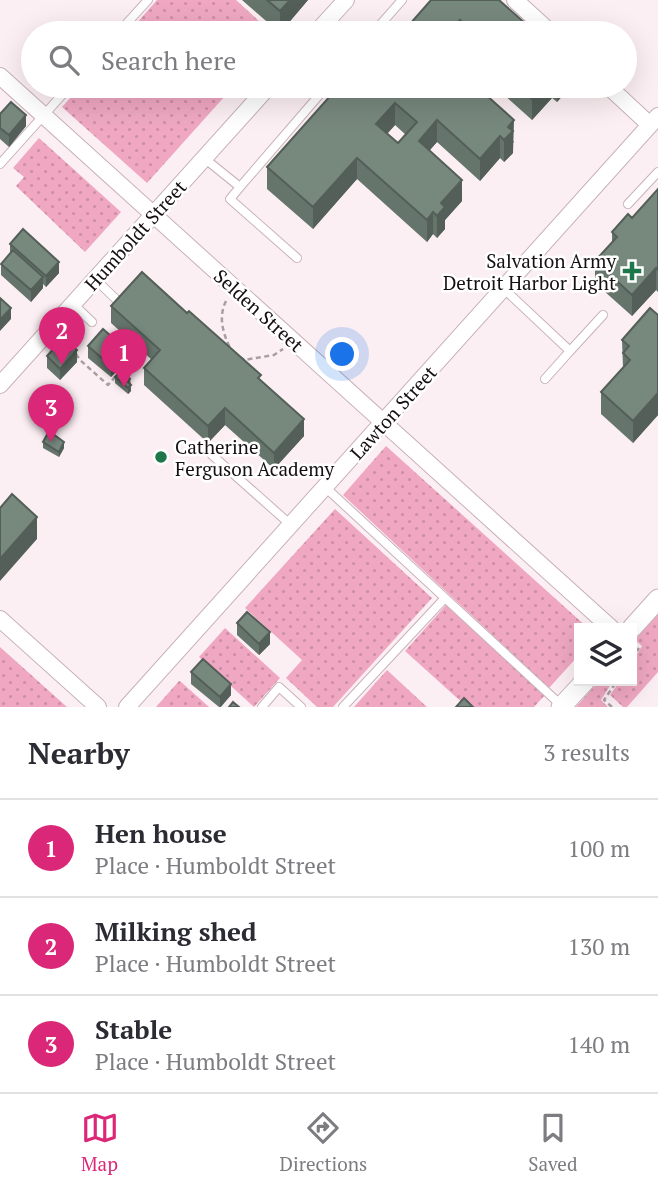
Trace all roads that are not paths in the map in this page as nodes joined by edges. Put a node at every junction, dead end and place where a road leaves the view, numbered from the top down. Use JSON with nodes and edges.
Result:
{"nodes":[{"id":1,"x":148,"y":0,"type":"edge"},
{"id":2,"x":346,"y":0,"type":"edge"},
{"id":3,"x":402,"y":0,"type":"edge"},
{"id":4,"x":515,"y":0,"type":"edge"},
{"id":5,"x":129,"y":21,"type":"edge"},
{"id":6,"x":327,"y":21,"type":"edge"},
{"id":7,"x":384,"y":21,"type":"edge"},
{"id":8,"x":538,"y":21,"type":"edge"},
{"id":9,"x":0,"y":76,"type":"edge"},
{"id":10,"x":21,"y":95,"type":"edge"},
{"id":11,"x":25,"y":98,"type":"edge"},
{"id":12,"x":60,"y":98,"type":"edge"},
{"id":13,"x":258,"y":98,"type":"edge"},
{"id":14,"x":316,"y":98,"type":"edge"},
{"id":15,"x":623,"y":98,"type":"edge"},
{"id":16,"x":44,"y":115,"type":"junction"},
{"id":17,"x":655,"y":124,"type":"edge"},
{"id":18,"x":204,"y":158,"type":"junction"},
{"id":19,"x":0,"y":164,"type":"edge"},
{"id":20,"x":658,"y":172,"type":"edge"},
{"id":21,"x":240,"y":187,"type":"junction"},
{"id":22,"x":628,"y":204,"type":"dead end"},
{"id":23,"x":153,"y":214,"type":"junction"},
{"id":24,"x":297,"y":258,"type":"dead end"},
{"id":25,"x":95,"y":279,"type":"junction"},
{"id":26,"x":504,"y":289,"type":"junction"},
{"id":27,"x":73,"y":304,"type":"junction"},
{"id":28,"x":123,"y":306,"type":"edge"},
{"id":29,"x":603,"y":315,"type":"dead end"},
{"id":30,"x":92,"y":322,"type":"dead end"},
{"id":31,"x":570,"y":351,"type":"junction"},
{"id":32,"x":545,"y":379,"type":"dead end"},
{"id":33,"x":0,"y":385,"type":"edge"},
{"id":34,"x":383,"y":422,"type":"junction"},
{"id":35,"x":212,"y":455,"type":"dead end"},
{"id":36,"x":325,"y":487,"type":"junction"},
{"id":37,"x":291,"y":525,"type":"junction"},
{"id":38,"x":445,"y":598,"type":"junction"},
{"id":39,"x":658,"y":599,"type":"edge"},
{"id":40,"x":0,"y":619,"type":"edge"},
{"id":41,"x":605,"y":623,"type":"edge"},
{"id":42,"x":636,"y":623,"type":"edge"},
{"id":43,"x":580,"y":686,"type":"edge"},
{"id":44,"x":562,"y":706,"type":"edge"},
{"id":45,"x":98,"y":707,"type":"edge"},
{"id":46,"x":127,"y":707,"type":"edge"},
{"id":47,"x":262,"y":707,"type":"edge"},
{"id":48,"x":301,"y":707,"type":"edge"},
{"id":49,"x":344,"y":707,"type":"edge"}],
"edges":[{"from":1,"to":5,"type":"lane"},
{"from":2,"to":6,"type":"street"},
{"from":3,"to":7,"type":"lane"},
{"from":4,"to":8,"type":"street"},
{"from":9,"to":10,"type":"street","name":"Selden Street"},
{"from":11,"to":16,"type":"street","name":"Selden Street"},
{"from":12,"to":16,"type":"lane"},
{"from":13,"to":18,"type":"street","name":"Humboldt Street"},
{"from":14,"to":21,"type":"lane"},
{"from":15,"to":17,"type":"street"},
{"from":16,"to":19,"type":"lane"},
{"from":16,"to":23,"type":"street","name":"Selden Street"},
{"from":17,"to":26,"type":"street","name":"Lawton Street"},
{"from":18,"to":21,"type":"lane"},
{"from":18,"to":23,"type":"street","name":"Humboldt Street"},
{"from":20,"to":22,"type":"lane"},
{"from":21,"to":24,"type":"lane"},
{"from":23,"to":25,"type":"street","name":"Humboldt Street"},
{"from":23,"to":34,"type":"street","name":"Selden Street"},
{"from":25,"to":27,"type":"street","name":"Humboldt Street"},
{"from":25,"to":28,"type":"lane"},
{"from":26,"to":31,"type":"lane"},
{"from":26,"to":34,"type":"street","name":"Lawton Street"},
{"from":27,"to":30,"type":"lane"},
{"from":27,"to":33,"type":"street","name":"Humboldt Street"},
{"from":29,"to":31,"type":"lane"},
{"from":31,"to":32,"type":"lane"},
{"from":34,"to":36,"type":"street","name":"Lawton Street"},
{"from":34,"to":41,"type":"street","name":"Selden Street"},
{"from":35,"to":37,"type":"lane"},
{"from":36,"to":37,"type":"street","name":"Lawton Street"},
{"from":36,"to":38,"type":"lane"},
{"from":37,"to":46,"type":"street","name":"Lawton Street"},
{"from":38,"to":44,"type":"lane"},
{"from":38,"to":49,"type":"lane"},
{"from":39,"to":42,"type":"street"},
{"from":40,"to":45,"type":"street"},
{"from":43,"to":44,"type":"street"},
{"from":47,"to":48,"type":"lane"}]}
